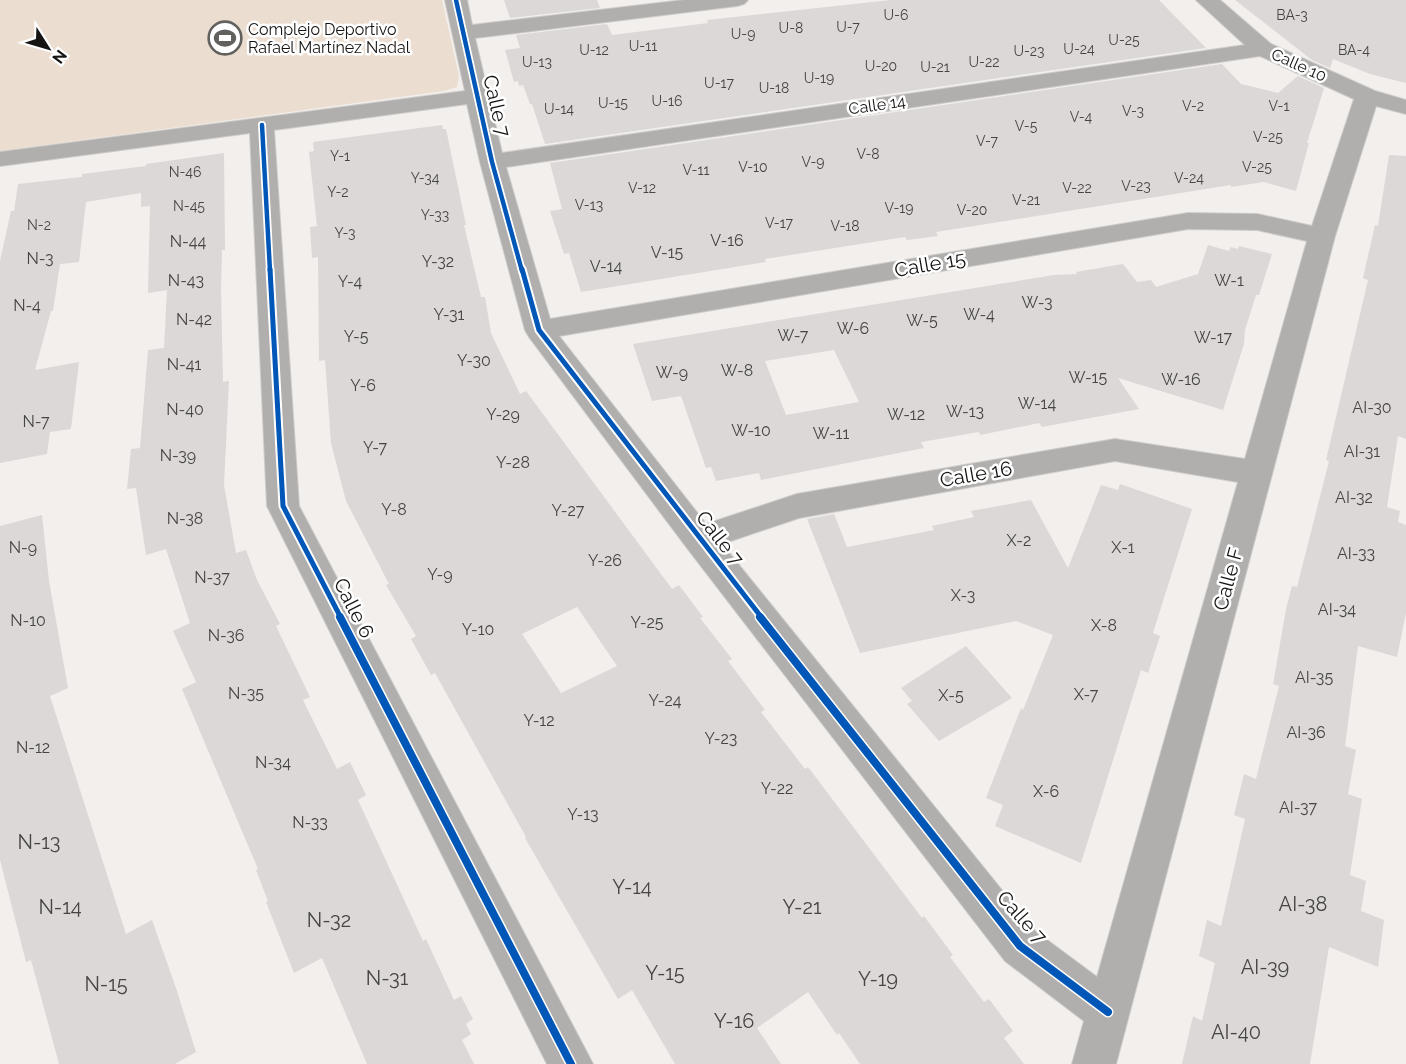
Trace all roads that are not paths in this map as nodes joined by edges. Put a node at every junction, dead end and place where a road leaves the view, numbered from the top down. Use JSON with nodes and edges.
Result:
{"nodes":[{"id":1,"x":456,"y":0,"type":"edge"},
{"id":2,"x":737,"y":0,"type":"edge"},
{"id":3,"x":1207,"y":0,"type":"edge"},
{"id":4,"x":463,"y":33,"type":"junction"},
{"id":5,"x":1263,"y":49,"type":"junction"},
{"id":6,"x":477,"y":96,"type":"junction"},
{"id":7,"x":1367,"y":96,"type":"junction"},
{"id":8,"x":1406,"y":107,"type":"edge"},
{"id":9,"x":262,"y":125,"type":"junction"},
{"id":10,"x":0,"y":159,"type":"edge"},
{"id":11,"x":492,"y":162,"type":"junction"},
{"id":12,"x":1322,"y":236,"type":"junction"},
{"id":13,"x":539,"y":330,"type":"junction"},
{"id":14,"x":1257,"y":473,"type":"junction"},
{"id":15,"x":699,"y":539,"type":"junction"},
{"id":16,"x":1108,"y":1012,"type":"junction"},
{"id":17,"x":572,"y":1064,"type":"edge"},
{"id":18,"x":1094,"y":1064,"type":"edge"}],
"edges":[{"from":1,"to":4,"type":"street","name":"Calle 7"},
{"from":2,"to":4,"type":"street"},
{"from":3,"to":5,"type":"street","name":"Calle 10"},
{"from":4,"to":6,"type":"street","name":"Calle 7"},
{"from":5,"to":7,"type":"street","name":"Calle 10"},
{"from":5,"to":11,"type":"street","name":"Calle 14"},
{"from":6,"to":9,"type":"street"},
{"from":6,"to":11,"type":"street","name":"Calle 7"},
{"from":7,"to":8,"type":"street","name":"Calle 10"},
{"from":7,"to":12,"type":"street","name":"Calle F"},
{"from":9,"to":10,"type":"street"},
{"from":9,"to":17,"type":"street","name":"Calle 6"},
{"from":11,"to":13,"type":"street","name":"Calle 7"},
{"from":12,"to":13,"type":"street","name":"Calle 15"},
{"from":12,"to":14,"type":"street","name":"Calle F"},
{"from":13,"to":15,"type":"street","name":"Calle 7"},
{"from":14,"to":15,"type":"street","name":"Calle 16"},
{"from":14,"to":16,"type":"street","name":"Calle F"},
{"from":15,"to":16,"type":"street","name":"Calle 7"},
{"from":16,"to":18,"type":"street","name":"Calle F"}]}
